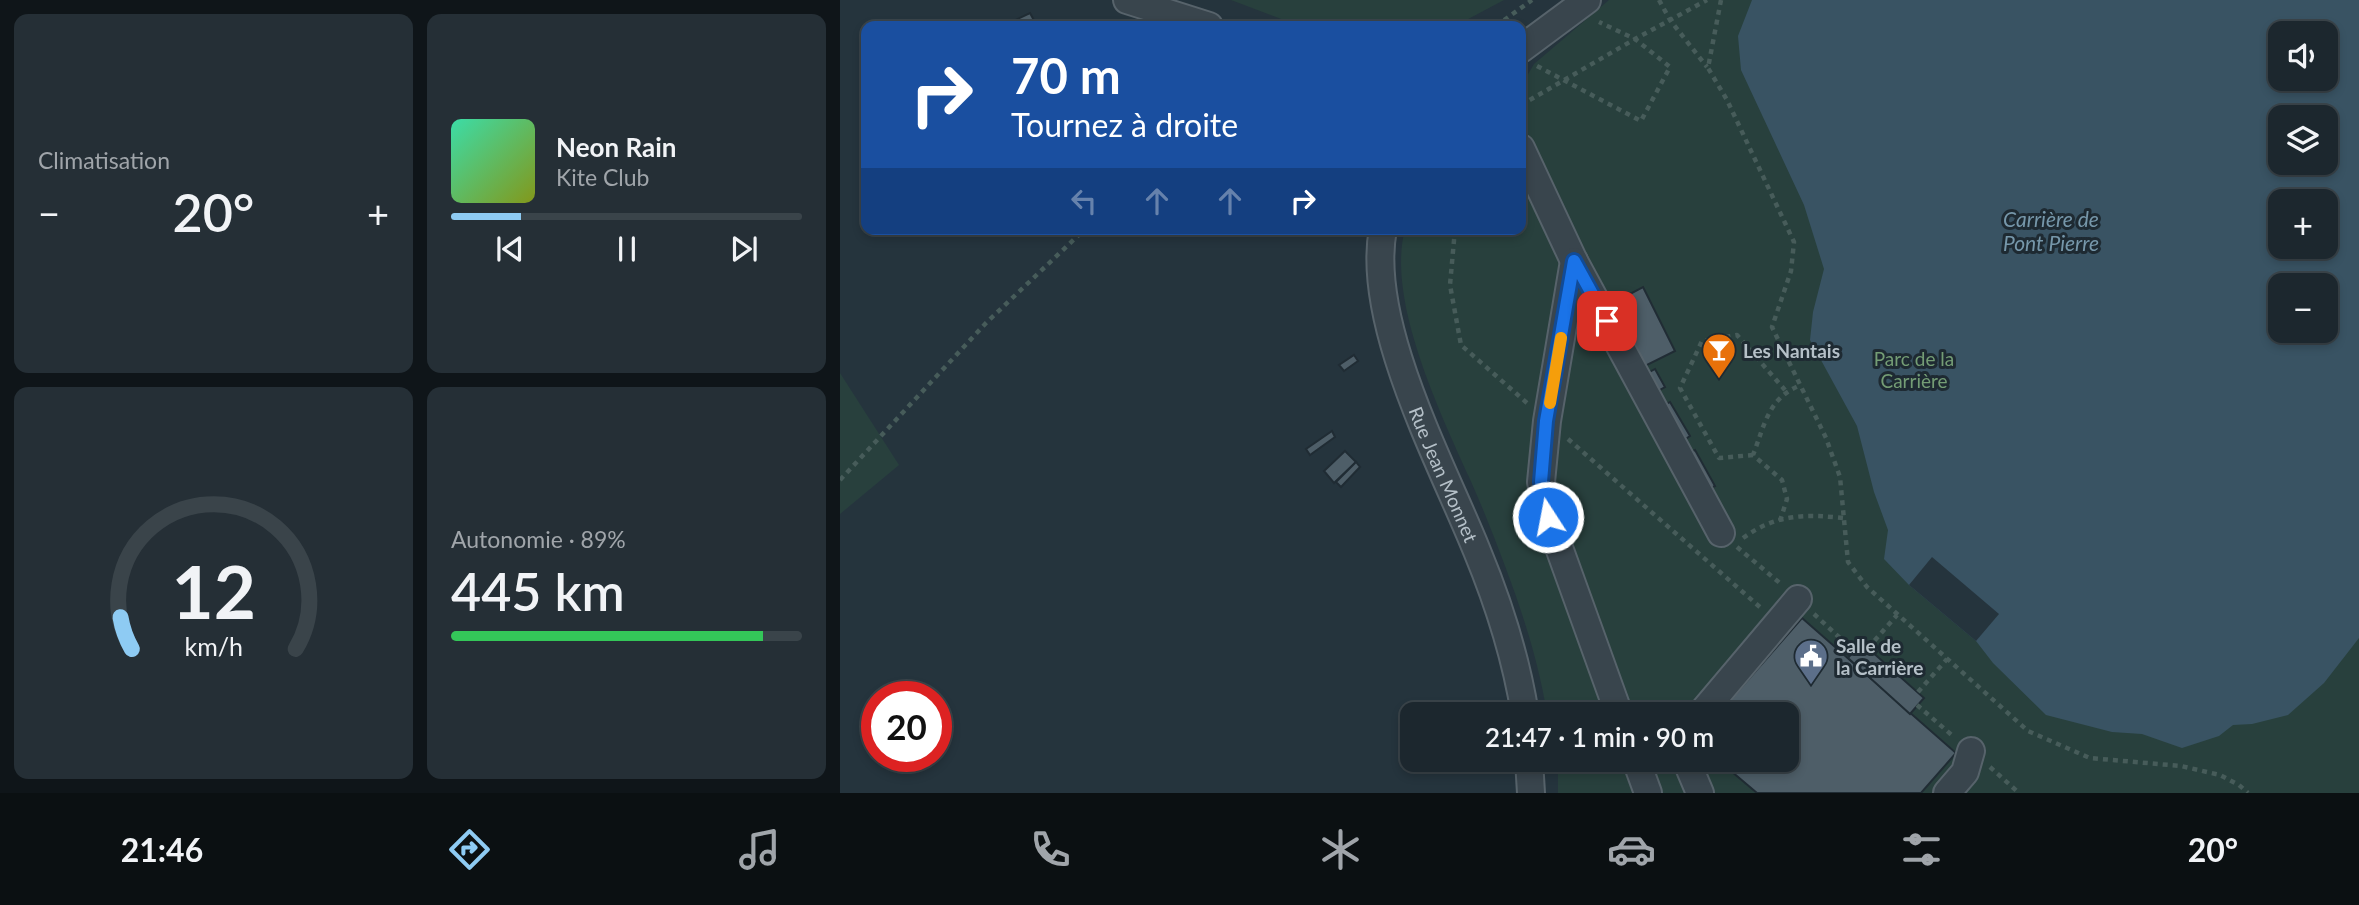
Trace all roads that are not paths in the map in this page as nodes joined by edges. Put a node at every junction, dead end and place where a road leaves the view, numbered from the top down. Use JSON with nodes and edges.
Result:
{"nodes":[{"id":1,"x":1127,"y":0,"type":"edge"},
{"id":2,"x":1580,"y":5,"type":"edge"},
{"id":3,"x":1193,"y":21,"type":"edge"},
{"id":4,"x":1527,"y":57,"type":"edge"},
{"id":5,"x":1526,"y":159,"type":"edge"},
{"id":6,"x":1382,"y":235,"type":"edge"},
{"id":7,"x":1574,"y":261,"type":"junction"},
{"id":8,"x":1721,"y":533,"type":"dead end"},
{"id":9,"x":1798,"y":599,"type":"road end"},
{"id":10,"x":1523,"y":702,"type":"edge"},
{"id":11,"x":1615,"y":702,"type":"edge"},
{"id":12,"x":1712,"y":702,"type":"edge"},
{"id":13,"x":1970,"y":751,"type":"road end"},
{"id":14,"x":1530,"y":772,"type":"edge"},
{"id":15,"x":1640,"y":772,"type":"edge"},
{"id":16,"x":1691,"y":772,"type":"edge"},
{"id":17,"x":1531,"y":793,"type":"edge"},
{"id":18,"x":1648,"y":793,"type":"edge"},
{"id":19,"x":1700,"y":793,"type":"edge"},
{"id":20,"x":1947,"y":793,"type":"edge"}],
"edges":[{"from":1,"to":3,"type":"street"},
{"from":2,"to":4,"type":"street"},
{"from":5,"to":7,"type":"street"},
{"from":6,"to":10,"type":"street","name":"Rue Jean Monnet"},
{"from":7,"to":8,"type":"street"},
{"from":7,"to":11,"type":"street"},
{"from":9,"to":12,"type":"street"},
{"from":13,"to":20,"type":"street"},
{"from":14,"to":17,"type":"street"},
{"from":15,"to":18,"type":"street"},
{"from":16,"to":19,"type":"street"}]}
